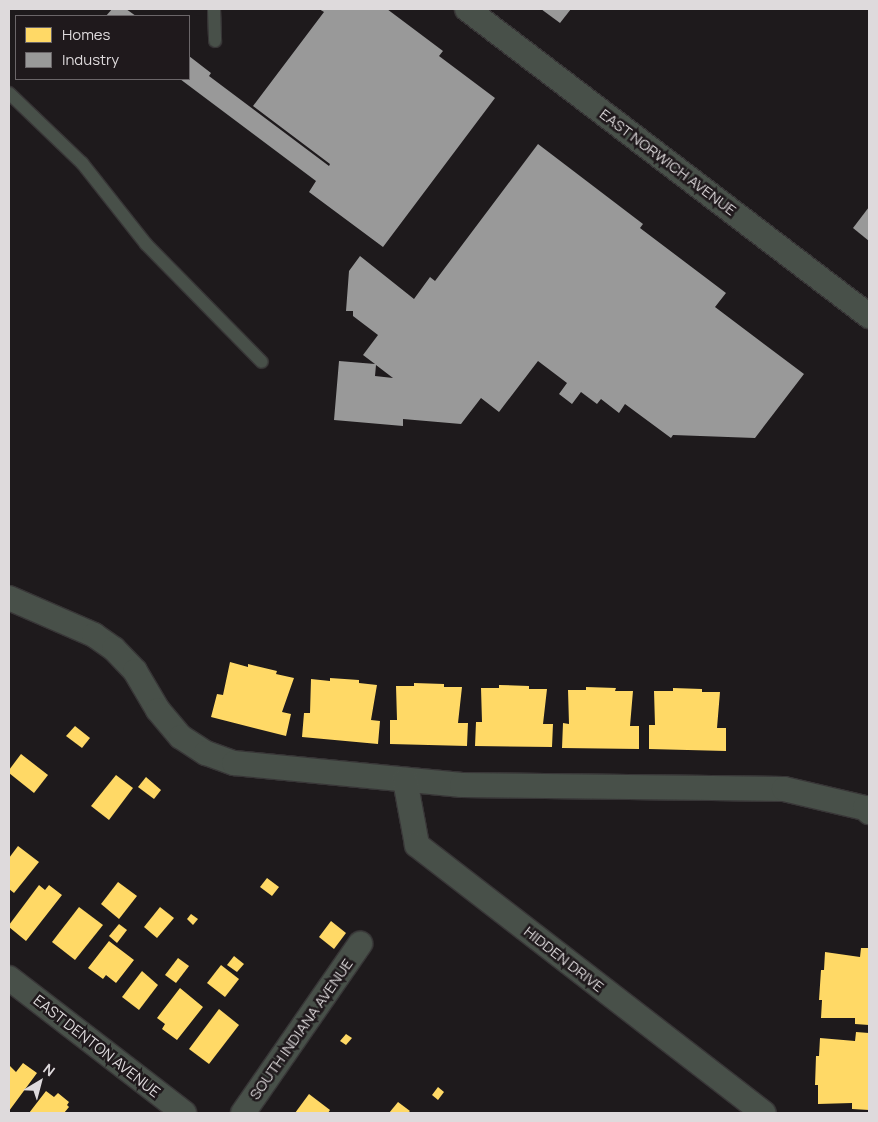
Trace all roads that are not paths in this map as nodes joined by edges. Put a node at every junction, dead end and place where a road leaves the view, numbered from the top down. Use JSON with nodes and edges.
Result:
{"nodes":[{"id":1,"x":214,"y":9,"type":"edge"},
{"id":2,"x":467,"y":9,"type":"edge"},
{"id":3,"x":215,"y":42,"type":"dead end"},
{"id":4,"x":9,"y":93,"type":"edge"},
{"id":5,"x":869,"y":316,"type":"edge"},
{"id":6,"x":262,"y":362,"type":"dead end"},
{"id":7,"x":9,"y":598,"type":"edge"},
{"id":8,"x":405,"y":780,"type":"junction"},
{"id":9,"x":869,"y":812,"type":"edge"},
{"id":10,"x":360,"y":944,"type":"dead end"},
{"id":11,"x":9,"y":978,"type":"edge"},
{"id":12,"x":184,"y":1113,"type":"edge"},
{"id":13,"x":243,"y":1113,"type":"edge"},
{"id":14,"x":764,"y":1113,"type":"edge"}],
"edges":[{"from":1,"to":3,"type":"lane"},
{"from":2,"to":5,"type":"street","name":"EAST NORWICH AVENUE"},
{"from":4,"to":6,"type":"lane"},
{"from":7,"to":8,"type":"street"},
{"from":8,"to":9,"type":"street"},
{"from":8,"to":14,"type":"street","name":"HIDDEN DRIVE"},
{"from":10,"to":13,"type":"street","name":"SOUTH INDIANA AVENUE"},
{"from":11,"to":12,"type":"street","name":"EAST DENTON AVENUE"}]}
